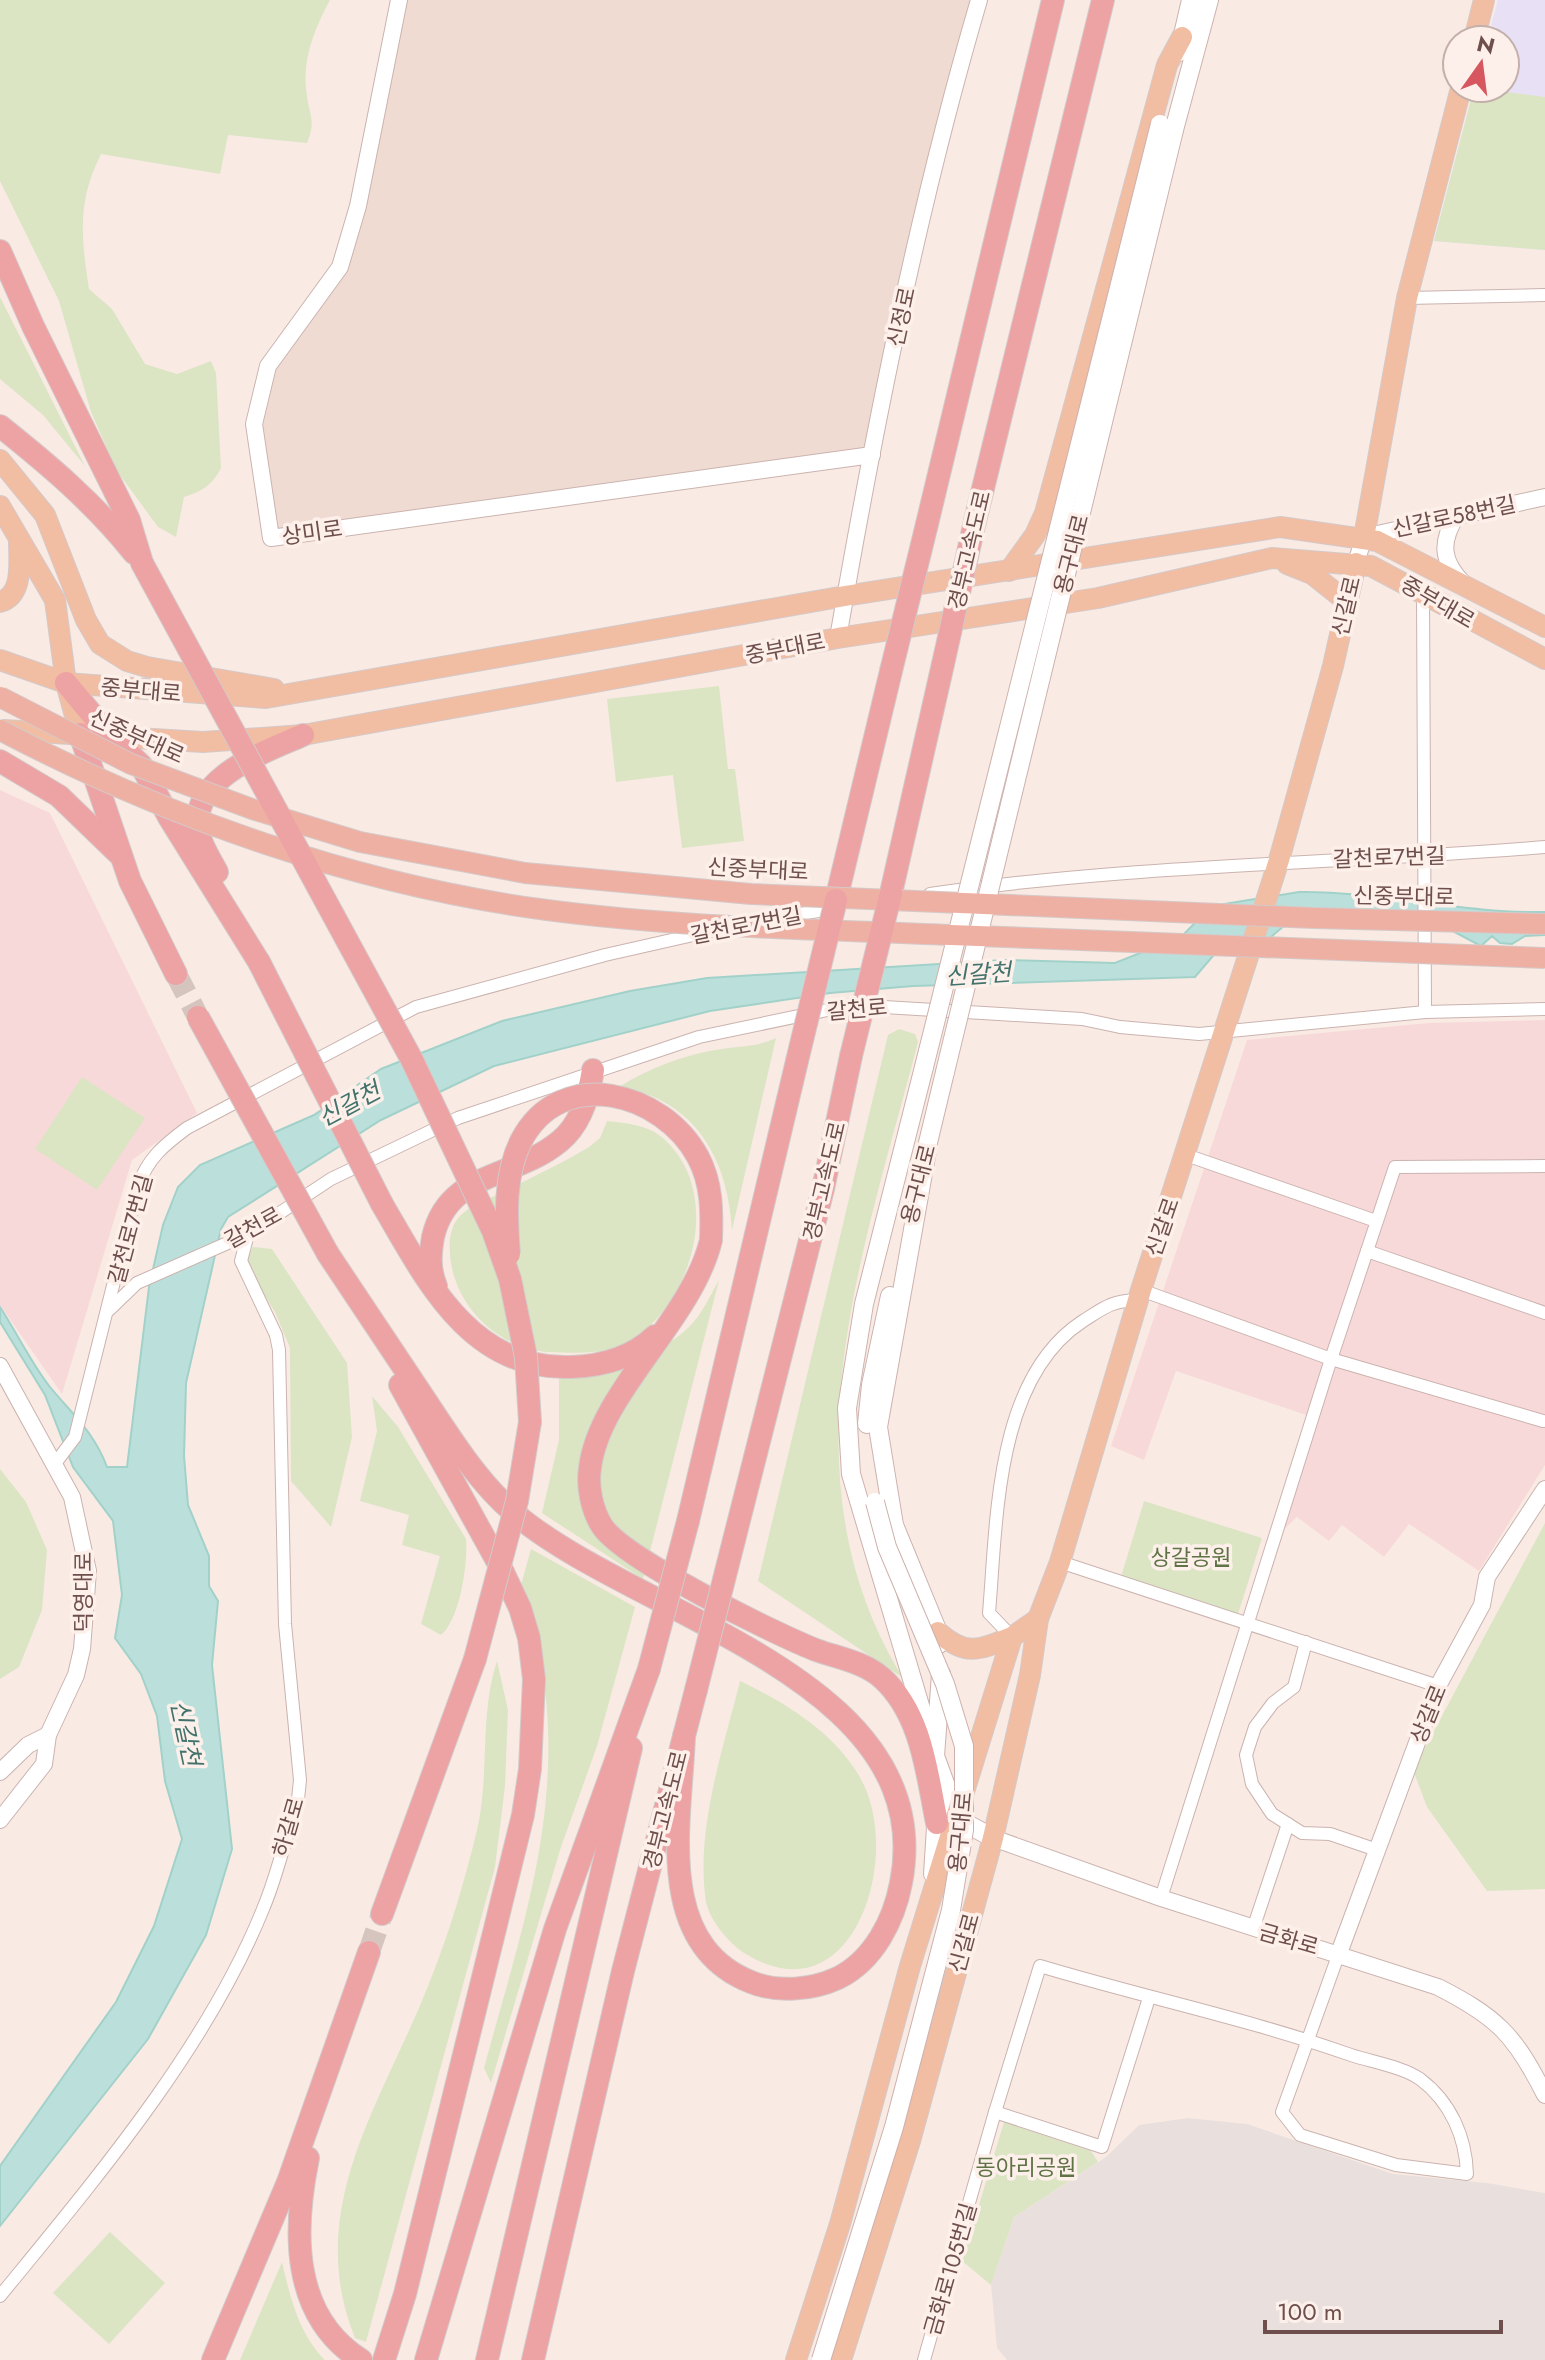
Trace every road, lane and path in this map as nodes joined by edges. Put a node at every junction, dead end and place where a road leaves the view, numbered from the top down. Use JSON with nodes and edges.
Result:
{"nodes":[{"id":1,"x":399,"y":0,"type":"edge"},
{"id":2,"x":979,"y":0,"type":"edge"},
{"id":3,"x":1053,"y":0,"type":"edge"},
{"id":4,"x":1103,"y":0,"type":"edge"},
{"id":5,"x":1191,"y":0,"type":"edge"},
{"id":6,"x":1209,"y":0,"type":"edge"},
{"id":7,"x":1484,"y":0,"type":"edge"},
{"id":8,"x":1478,"y":24,"type":"edge"},
{"id":9,"x":1182,"y":37,"type":"junction"},
{"id":10,"x":1457,"y":104,"type":"edge"},
{"id":11,"x":1167,"y":127,"type":"junction"},
{"id":12,"x":0,"y":251,"type":"edge"},
{"id":13,"x":1545,"y":295,"type":"edge"},
{"id":14,"x":1407,"y":298,"type":"junction"},
{"id":15,"x":0,"y":426,"type":"edge"},
{"id":16,"x":872,"y":455,"type":"junction"},
{"id":17,"x":0,"y":460,"type":"edge"},
{"id":18,"x":1545,"y":497,"type":"edge"},
{"id":19,"x":0,"y":506,"type":"edge"},
{"id":20,"x":1457,"y":515,"type":"junction"},
{"id":21,"x":1364,"y":537,"type":"junction"},
{"id":22,"x":19,"y":538,"type":"junction"},
{"id":23,"x":1272,"y":558,"type":"junction"},
{"id":24,"x":142,"y":563,"type":"junction"},
{"id":25,"x":1356,"y":563,"type":"junction"},
{"id":26,"x":1009,"y":571,"type":"junction"},
{"id":27,"x":1468,"y":588,"type":"junction"},
{"id":28,"x":1423,"y":592,"type":"junction"},
{"id":29,"x":845,"y":596,"type":"junction"},
{"id":30,"x":1346,"y":601,"type":"junction"},
{"id":31,"x":0,"y":602,"type":"edge"},
{"id":32,"x":1545,"y":627,"type":"edge"},
{"id":33,"x":838,"y":638,"type":"junction"},
{"id":34,"x":1545,"y":659,"type":"edge"},
{"id":35,"x":0,"y":660,"type":"edge"},
{"id":36,"x":66,"y":683,"type":"junction"},
{"id":37,"x":297,"y":693,"type":"junction"},
{"id":38,"x":0,"y":697,"type":"edge"},
{"id":39,"x":0,"y":730,"type":"edge"},
{"id":40,"x":80,"y":734,"type":"junction"},
{"id":41,"x":303,"y":735,"type":"junction"},
{"id":42,"x":110,"y":736,"type":"junction"},
{"id":43,"x":0,"y":761,"type":"edge"},
{"id":44,"x":1545,"y":847,"type":"edge"},
{"id":45,"x":120,"y":855,"type":"junction"},
{"id":46,"x":1423,"y":857,"type":"junction"},
{"id":47,"x":1277,"y":866,"type":"junction"},
{"id":48,"x":1545,"y":924,"type":"edge"},
{"id":49,"x":1545,"y":958,"type":"edge"},
{"id":50,"x":259,"y":962,"type":"junction"},
{"id":51,"x":176,"y":974,"type":"tunnel mouth"},
{"id":52,"x":1545,"y":1009,"type":"edge"},
{"id":53,"x":1425,"y":1012,"type":"junction"},
{"id":54,"x":198,"y":1017,"type":"tunnel mouth"},
{"id":55,"x":1228,"y":1024,"type":"junction"},
{"id":56,"x":593,"y":1070,"type":"junction"},
{"id":57,"x":928,"y":1145,"type":"junction"},
{"id":58,"x":1186,"y":1155,"type":"junction"},
{"id":59,"x":1545,"y":1166,"type":"edge"},
{"id":60,"x":1376,"y":1221,"type":"junction"},
{"id":61,"x":248,"y":1234,"type":"junction"},
{"id":62,"x":1367,"y":1251,"type":"junction"},
{"id":63,"x":328,"y":1254,"type":"junction"},
{"id":64,"x":510,"y":1279,"type":"junction"},
{"id":65,"x":1140,"y":1295,"type":"junction"},
{"id":66,"x":681,"y":1307,"type":"junction"},
{"id":67,"x":446,"y":1309,"type":"junction"},
{"id":68,"x":109,"y":1310,"type":"junction"},
{"id":69,"x":1545,"y":1313,"type":"edge"},
{"id":70,"x":1331,"y":1359,"type":"junction"},
{"id":71,"x":0,"y":1366,"type":"edge"},
{"id":72,"x":1543,"y":1421,"type":"edge"},
{"id":73,"x":54,"y":1465,"type":"junction"},
{"id":74,"x":1545,"y":1489,"type":"edge"},
{"id":75,"x":1060,"y":1562,"type":"junction"},
{"id":76,"x":1038,"y":1619,"type":"junction"},
{"id":77,"x":1248,"y":1625,"type":"junction"},
{"id":78,"x":938,"y":1632,"type":"junction"},
{"id":79,"x":1012,"y":1637,"type":"junction"},
{"id":80,"x":1306,"y":1642,"type":"junction"},
{"id":81,"x":649,"y":1669,"type":"junction"},
{"id":82,"x":1438,"y":1686,"type":"junction"},
{"id":83,"x":48,"y":1735,"type":"junction"},
{"id":84,"x":684,"y":1736,"type":"junction"},
{"id":85,"x":935,"y":1756,"type":"junction"},
{"id":86,"x":0,"y":1772,"type":"edge"},
{"id":87,"x":0,"y":1820,"type":"edge"},
{"id":88,"x":947,"y":1821,"type":"junction"},
{"id":89,"x":1288,"y":1824,"type":"junction"},
{"id":90,"x":993,"y":1838,"type":"junction"},
{"id":91,"x":1377,"y":1850,"type":"junction"},
{"id":92,"x":1161,"y":1898,"type":"junction"},
{"id":93,"x":382,"y":1914,"type":"tunnel mouth"},
{"id":94,"x":1253,"y":1929,"type":"junction"},
{"id":95,"x":369,"y":1952,"type":"tunnel mouth"},
{"id":96,"x":1339,"y":1953,"type":"junction"},
{"id":97,"x":1149,"y":1998,"type":"junction"},
{"id":98,"x":1307,"y":2039,"type":"junction"},
{"id":99,"x":337,"y":2040,"type":"junction"},
{"id":100,"x":1545,"y":2095,"type":"edge"},
{"id":101,"x":995,"y":2112,"type":"junction"},
{"id":102,"x":0,"y":2296,"type":"edge"},
{"id":103,"x":213,"y":2360,"type":"edge"},
{"id":104,"x":361,"y":2360,"type":"edge"},
{"id":105,"x":384,"y":2360,"type":"edge"},
{"id":106,"x":426,"y":2360,"type":"edge"},
{"id":107,"x":487,"y":2360,"type":"edge"},
{"id":108,"x":533,"y":2360,"type":"edge"},
{"id":109,"x":796,"y":2360,"type":"edge"},
{"id":110,"x":821,"y":2360,"type":"edge"},
{"id":111,"x":841,"y":2360,"type":"edge"},
{"id":112,"x":924,"y":2360,"type":"edge"}],
"edges":[{"from":1,"to":16,"type":"street","name":"상미로"},
{"from":2,"to":16,"type":"street","name":"신정로"},
{"from":3,"to":81,"type":"highway","name":"경부고속도로","bridge":true},
{"from":4,"to":84,"type":"highway","name":"경부고속도로","bridge":true},
{"from":5,"to":9,"type":"main road","name":"용구대로"},
{"from":6,"to":11,"type":"main road","name":"용구대로"},
{"from":7,"to":8,"type":"main road"},
{"from":9,"to":11,"type":"main road","name":"용구대로"},
{"from":9,"to":26,"type":"main road"},
{"from":10,"to":14,"type":"main road","name":"신갈로"},
{"from":11,"to":57,"type":"main road","name":"용구대로","bridge":true},
{"from":11,"to":85,"type":"main road","name":"용구대로","bridge":true},
{"from":12,"to":24,"type":"highway"},
{"from":13,"to":14,"type":"street"},
{"from":14,"to":21,"type":"main road","name":"신갈로"},
{"from":15,"to":24,"type":"highway"},
{"from":16,"to":29,"type":"street","name":"신정로"},
{"from":17,"to":37,"type":"main road"},
{"from":18,"to":20,"type":"street","name":"신갈로58번길"},
{"from":19,"to":22,"type":"main road"},
{"from":20,"to":21,"type":"street","name":"신갈로58번길"},
{"from":20,"to":27,"type":"street"},
{"from":21,"to":25,"type":"street","name":"신갈로"},
{"from":21,"to":26,"type":"main road","name":"중부대로"},
{"from":21,"to":27,"type":"main road","name":"중부대로"},
{"from":22,"to":31,"type":"main road"},
{"from":22,"to":36,"type":"main road"},
{"from":23,"to":25,"type":"main road","name":"중부대로"},
{"from":23,"to":30,"type":"main road"},
{"from":23,"to":33,"type":"main road","name":"중부대로"},
{"from":24,"to":64,"type":"highway","bridge":true},
{"from":25,"to":28,"type":"main road","name":"중부대로"},
{"from":25,"to":30,"type":"main road","name":"신갈로"},
{"from":26,"to":29,"type":"main road","name":"중부대로"},
{"from":27,"to":32,"type":"main road","name":"중부대로"},
{"from":28,"to":34,"type":"main road","name":"중부대로"},
{"from":28,"to":46,"type":"street"},
{"from":29,"to":33,"type":"street","name":"신정로"},
{"from":29,"to":37,"type":"main road","name":"중부대로"},
{"from":30,"to":47,"type":"main road","name":"신갈로"},
{"from":33,"to":41,"type":"main road","name":"중부대로"},
{"from":35,"to":36,"type":"main road","name":"중부대로"},
{"from":36,"to":37,"type":"main road","name":"중부대로"},
{"from":36,"to":40,"type":"main road"},
{"from":36,"to":42,"type":"highway"},
{"from":38,"to":48,"type":"highway","name":"신중부대로","bridge":true},
{"from":39,"to":40,"type":"main road","name":"중부대로"},
{"from":39,"to":49,"type":"highway","bridge":true},
{"from":40,"to":42,"type":"main road","name":"중부대로"},
{"from":40,"to":45,"type":"highway"},
{"from":41,"to":42,"type":"main road","name":"중부대로"},
{"from":41,"to":50,"type":"highway"},
{"from":42,"to":50,"type":"highway"},
{"from":43,"to":45,"type":"highway"},
{"from":44,"to":46,"type":"street","name":"갈천로7번길"},
{"from":45,"to":51,"type":"highway"},
{"from":46,"to":47,"type":"street","name":"갈천로7번길"},
{"from":46,"to":53,"type":"street","bridge":true},
{"from":47,"to":55,"type":"main road","name":"신갈로","bridge":true},
{"from":47,"to":68,"type":"street","name":"갈천로7번길"},
{"from":50,"to":67,"type":"highway","bridge":true},
{"from":52,"to":53,"type":"street","name":"갈천로"},
{"from":53,"to":55,"type":"street","name":"갈천로"},
{"from":54,"to":63,"type":"highway","bridge":true},
{"from":55,"to":56,"type":"street","name":"갈천로"},
{"from":55,"to":58,"type":"main road","name":"신갈로"},
{"from":56,"to":61,"type":"street","name":"갈천로"},
{"from":56,"to":67,"type":"highway"},
{"from":57,"to":78,"type":"main road"},
{"from":57,"to":110,"type":"main road","name":"용구대로","bridge":true},
{"from":58,"to":60,"type":"street"},
{"from":58,"to":65,"type":"main road","name":"신갈로"},
{"from":59,"to":60,"type":"street"},
{"from":60,"to":62,"type":"street"},
{"from":61,"to":68,"type":"street","name":"갈천로"},
{"from":61,"to":102,"type":"street","name":"하갈로"},
{"from":62,"to":69,"type":"street"},
{"from":62,"to":70,"type":"street"},
{"from":63,"to":84,"type":"highway"},
{"from":63,"to":105,"type":"highway"},
{"from":64,"to":66,"type":"highway","bridge":true},
{"from":64,"to":93,"type":"highway","bridge":true},
{"from":65,"to":70,"type":"street"},
{"from":65,"to":75,"type":"main road","name":"신갈로"},
{"from":65,"to":79,"type":"street"},
{"from":66,"to":67,"type":"highway"},
{"from":66,"to":88,"type":"highway"},
{"from":68,"to":73,"type":"street"},
{"from":70,"to":72,"type":"street"},
{"from":70,"to":77,"type":"street"},
{"from":71,"to":73,"type":"street","name":"덕영대로"},
{"from":73,"to":83,"type":"street","name":"덕영대로"},
{"from":74,"to":82,"type":"street","name":"상갈로"},
{"from":75,"to":76,"type":"main road","name":"신갈로"},
{"from":75,"to":77,"type":"street"},
{"from":76,"to":79,"type":"main road"},
{"from":76,"to":90,"type":"main road","name":"신갈로"},
{"from":77,"to":80,"type":"street"},
{"from":77,"to":92,"type":"street"},
{"from":78,"to":79,"type":"main road"},
{"from":78,"to":85,"type":"main road"},
{"from":79,"to":88,"type":"main road","name":"용구대로"},
{"from":80,"to":82,"type":"street"},
{"from":80,"to":89,"type":"street"},
{"from":81,"to":106,"type":"highway"},
{"from":81,"to":107,"type":"highway","name":"경부고속도로"},
{"from":82,"to":91,"type":"street","name":"상갈로"},
{"from":83,"to":86,"type":"street"},
{"from":83,"to":87,"type":"street","name":"덕영대로"},
{"from":84,"to":108,"type":"highway","name":"경부고속도로"},
{"from":85,"to":88,"type":"main road","name":"용구대로"},
{"from":88,"to":90,"type":"main road"},
{"from":88,"to":109,"type":"main road","name":"용구대로"},
{"from":89,"to":91,"type":"street"},
{"from":89,"to":94,"type":"street"},
{"from":90,"to":92,"type":"street","name":"금화로"},
{"from":90,"to":111,"type":"main road","name":"신갈로"},
{"from":91,"to":96,"type":"street","name":"상갈로"},
{"from":92,"to":94,"type":"street","name":"금화로"},
{"from":94,"to":96,"type":"street","name":"금화로"},
{"from":95,"to":99,"type":"highway"},
{"from":96,"to":98,"type":"street"},
{"from":96,"to":100,"type":"street","name":"금화로"},
{"from":97,"to":98,"type":"street"},
{"from":97,"to":101,"type":"street","name":"금화로105번길"},
{"from":97,"to":101,"type":"street"},
{"from":98,"to":98,"type":"street"},
{"from":99,"to":103,"type":"highway"},
{"from":99,"to":104,"type":"highway"},
{"from":101,"to":112,"type":"street","name":"금화로105번길"}]}
